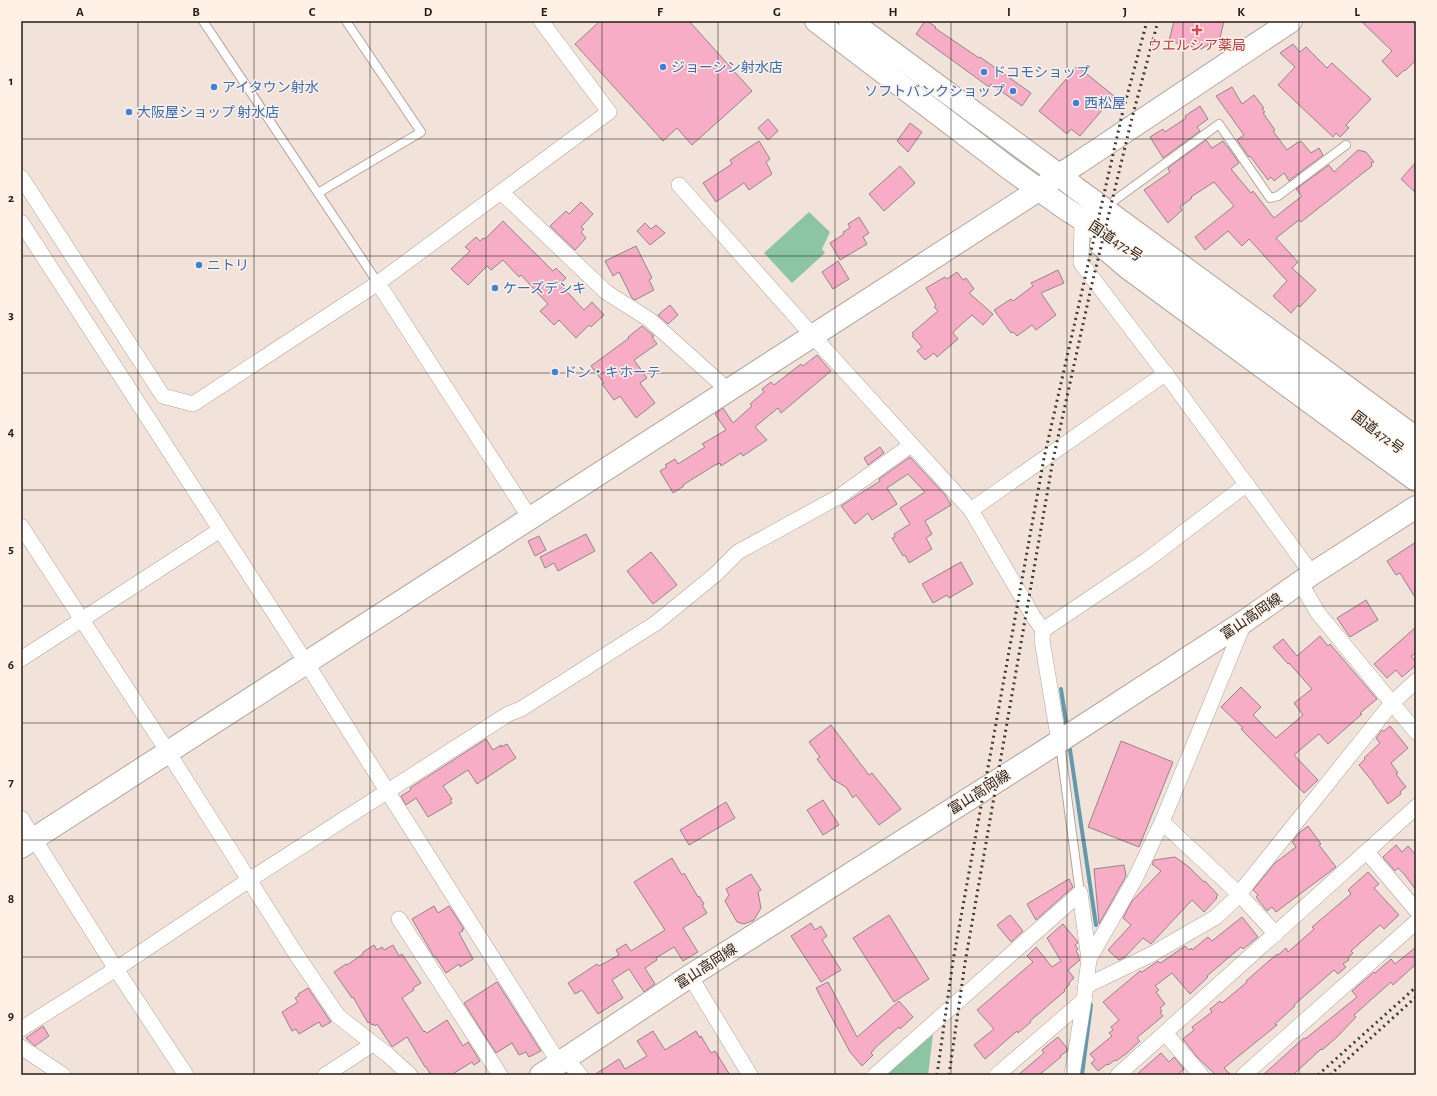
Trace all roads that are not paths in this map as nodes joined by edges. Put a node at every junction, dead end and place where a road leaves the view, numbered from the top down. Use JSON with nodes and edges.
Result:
{"nodes":[{"id":1,"x":203,"y":21,"type":"edge"},
{"id":2,"x":346,"y":21,"type":"edge"},
{"id":3,"x":541,"y":21,"type":"edge"},
{"id":4,"x":816,"y":21,"type":"edge"},
{"id":5,"x":850,"y":21,"type":"edge"},
{"id":6,"x":1291,"y":21,"type":"edge"},
{"id":7,"x":1346,"y":145,"type":"dead end"},
{"id":8,"x":1059,"y":175,"type":"junction"},
{"id":9,"x":21,"y":177,"type":"edge"},
{"id":10,"x":679,"y":185,"type":"dead end"},
{"id":11,"x":1040,"y":189,"type":"junction"},
{"id":12,"x":1077,"y":189,"type":"junction"},
{"id":13,"x":501,"y":192,"type":"junction"},
{"id":14,"x":318,"y":193,"type":"junction"},
{"id":15,"x":1114,"y":200,"type":"junction"},
{"id":16,"x":1066,"y":209,"type":"junction"},
{"id":17,"x":21,"y":222,"type":"edge"},
{"id":18,"x":1082,"y":226,"type":"junction"},
{"id":19,"x":1154,"y":256,"type":"junction"},
{"id":20,"x":378,"y":283,"type":"junction"},
{"id":21,"x":813,"y":336,"type":"junction"},
{"id":22,"x":1166,"y":373,"type":"junction"},
{"id":23,"x":729,"y":391,"type":"junction"},
{"id":24,"x":1416,"y":420,"type":"edge"},
{"id":25,"x":1416,"y":438,"type":"edge"},
{"id":26,"x":911,"y":445,"type":"junction"},
{"id":27,"x":1416,"y":460,"type":"edge"},
{"id":28,"x":1416,"y":480,"type":"edge"},
{"id":29,"x":1247,"y":484,"type":"junction"},
{"id":30,"x":1416,"y":507,"type":"edge"},
{"id":31,"x":971,"y":510,"type":"junction"},
{"id":32,"x":530,"y":518,"type":"junction"},
{"id":33,"x":21,"y":526,"type":"edge"},
{"id":34,"x":220,"y":530,"type":"junction"},
{"id":35,"x":1306,"y":578,"type":"junction"},
{"id":36,"x":82,"y":619,"type":"junction"},
{"id":37,"x":1245,"y":621,"type":"junction"},
{"id":38,"x":1043,"y":630,"type":"junction"},
{"id":39,"x":21,"y":659,"type":"edge"},
{"id":40,"x":307,"y":663,"type":"junction"},
{"id":41,"x":1416,"y":681,"type":"edge"},
{"id":42,"x":1392,"y":703,"type":"junction"},
{"id":43,"x":1416,"y":732,"type":"edge"},
{"id":44,"x":1059,"y":742,"type":"junction"},
{"id":45,"x":168,"y":752,"type":"junction"},
{"id":46,"x":387,"y":791,"type":"junction"},
{"id":47,"x":1416,"y":807,"type":"edge"},
{"id":48,"x":21,"y":818,"type":"edge"},
{"id":49,"x":1162,"y":822,"type":"junction"},
{"id":50,"x":28,"y":842,"type":"edge"},
{"id":51,"x":1367,"y":852,"type":"junction"},
{"id":52,"x":249,"y":880,"type":"junction"},
{"id":53,"x":1080,"y":893,"type":"junction"},
{"id":54,"x":1239,"y":894,"type":"junction"},
{"id":55,"x":1416,"y":910,"type":"edge"},
{"id":56,"x":399,"y":919,"type":"dead end"},
{"id":57,"x":1416,"y":922,"type":"edge"},
{"id":58,"x":1276,"y":934,"type":"junction"},
{"id":59,"x":1090,"y":959,"type":"junction"},
{"id":60,"x":116,"y":969,"type":"junction"},
{"id":61,"x":690,"y":976,"type":"junction"},
{"id":62,"x":1085,"y":993,"type":"junction"},
{"id":63,"x":21,"y":1029,"type":"edge"},
{"id":64,"x":1165,"y":1033,"type":"junction"},
{"id":65,"x":373,"y":1044,"type":"junction"},
{"id":66,"x":21,"y":1047,"type":"edge"},
{"id":67,"x":572,"y":1068,"type":"edge"},
{"id":68,"x":63,"y":1075,"type":"edge"},
{"id":69,"x":186,"y":1075,"type":"edge"},
{"id":70,"x":324,"y":1075,"type":"edge"},
{"id":71,"x":410,"y":1075,"type":"edge"},
{"id":72,"x":500,"y":1075,"type":"edge"},
{"id":73,"x":541,"y":1075,"type":"edge"},
{"id":74,"x":750,"y":1075,"type":"edge"},
{"id":75,"x":875,"y":1075,"type":"edge"},
{"id":76,"x":997,"y":1075,"type":"edge"},
{"id":77,"x":1072,"y":1075,"type":"edge"},
{"id":78,"x":1118,"y":1075,"type":"edge"},
{"id":79,"x":1201,"y":1075,"type":"edge"},
{"id":80,"x":1244,"y":1075,"type":"edge"}],
"edges":[{"from":1,"to":14,"type":"lane"},
{"from":2,"to":14,"type":"lane"},
{"from":3,"to":13,"type":"street"},
{"from":4,"to":11,"type":"main road","name":"国道472号"},
{"from":5,"to":8,"type":"main road","name":"国道472号"},
{"from":6,"to":8,"type":"main road"},
{"from":7,"to":15,"type":"lane"},
{"from":8,"to":11,"type":"main road"},
{"from":8,"to":12,"type":"main road","name":"国道472号"},
{"from":9,"to":20,"type":"street"},
{"from":10,"to":21,"type":"street"},
{"from":11,"to":16,"type":"main road","name":"国道472号"},
{"from":11,"to":21,"type":"main road"},
{"from":12,"to":15,"type":"main road"},
{"from":12,"to":19,"type":"main road","name":"国道472号"},
{"from":13,"to":20,"type":"street"},
{"from":13,"to":23,"type":"street"},
{"from":14,"to":20,"type":"lane"},
{"from":15,"to":24,"type":"main road"},
{"from":16,"to":18,"type":"main road"},
{"from":16,"to":19,"type":"main road","name":"国道472号"},
{"from":17,"to":34,"type":"street"},
{"from":18,"to":22,"type":"street"},
{"from":18,"to":28,"type":"main road"},
{"from":19,"to":25,"type":"main road","name":"国道472号"},
{"from":19,"to":27,"type":"main road","name":"国道472号"},
{"from":20,"to":32,"type":"street"},
{"from":21,"to":23,"type":"main road"},
{"from":21,"to":26,"type":"street"},
{"from":22,"to":29,"type":"street"},
{"from":22,"to":31,"type":"street"},
{"from":23,"to":32,"type":"main road"},
{"from":26,"to":31,"type":"street"},
{"from":26,"to":46,"type":"street"},
{"from":29,"to":35,"type":"street"},
{"from":29,"to":38,"type":"street"},
{"from":30,"to":35,"type":"main road","name":"富山高岡線"},
{"from":31,"to":38,"type":"street"},
{"from":32,"to":40,"type":"main road"},
{"from":33,"to":36,"type":"street"},
{"from":34,"to":36,"type":"street"},
{"from":34,"to":40,"type":"street"},
{"from":35,"to":37,"type":"main road","name":"富山高岡線"},
{"from":35,"to":42,"type":"street"},
{"from":36,"to":39,"type":"street"},
{"from":36,"to":45,"type":"street"},
{"from":37,"to":44,"type":"main road","name":"富山高岡線"},
{"from":37,"to":49,"type":"street"},
{"from":38,"to":44,"type":"street"},
{"from":40,"to":45,"type":"main road"},
{"from":40,"to":46,"type":"street"},
{"from":41,"to":42,"type":"street"},
{"from":42,"to":43,"type":"street"},
{"from":42,"to":54,"type":"street"},
{"from":44,"to":53,"type":"lane"},
{"from":44,"to":61,"type":"main road","name":"富山高岡線"},
{"from":45,"to":50,"type":"main road"},
{"from":45,"to":52,"type":"street"},
{"from":46,"to":52,"type":"street"},
{"from":46,"to":67,"type":"street"},
{"from":47,"to":51,"type":"street"},
{"from":48,"to":50,"type":"street"},
{"from":49,"to":54,"type":"street"},
{"from":49,"to":59,"type":"street"},
{"from":50,"to":60,"type":"street"},
{"from":51,"to":55,"type":"street"},
{"from":51,"to":58,"type":"street"},
{"from":52,"to":60,"type":"street"},
{"from":52,"to":65,"type":"street"},
{"from":53,"to":59,"type":"street"},
{"from":53,"to":75,"type":"street"},
{"from":54,"to":58,"type":"street"},
{"from":54,"to":62,"type":"street"},
{"from":56,"to":72,"type":"street"},
{"from":57,"to":80,"type":"street"},
{"from":58,"to":64,"type":"street"},
{"from":59,"to":62,"type":"street"},
{"from":60,"to":63,"type":"street"},
{"from":60,"to":69,"type":"street"},
{"from":61,"to":67,"type":"main road","name":"富山高岡線"},
{"from":61,"to":74,"type":"street"},
{"from":62,"to":76,"type":"street"},
{"from":62,"to":77,"type":"street"},
{"from":64,"to":78,"type":"street"},
{"from":64,"to":79,"type":"street"},
{"from":65,"to":70,"type":"street"},
{"from":65,"to":71,"type":"street"},
{"from":66,"to":68,"type":"street"},
{"from":67,"to":73,"type":"main road","name":"富山高岡線"}]}
